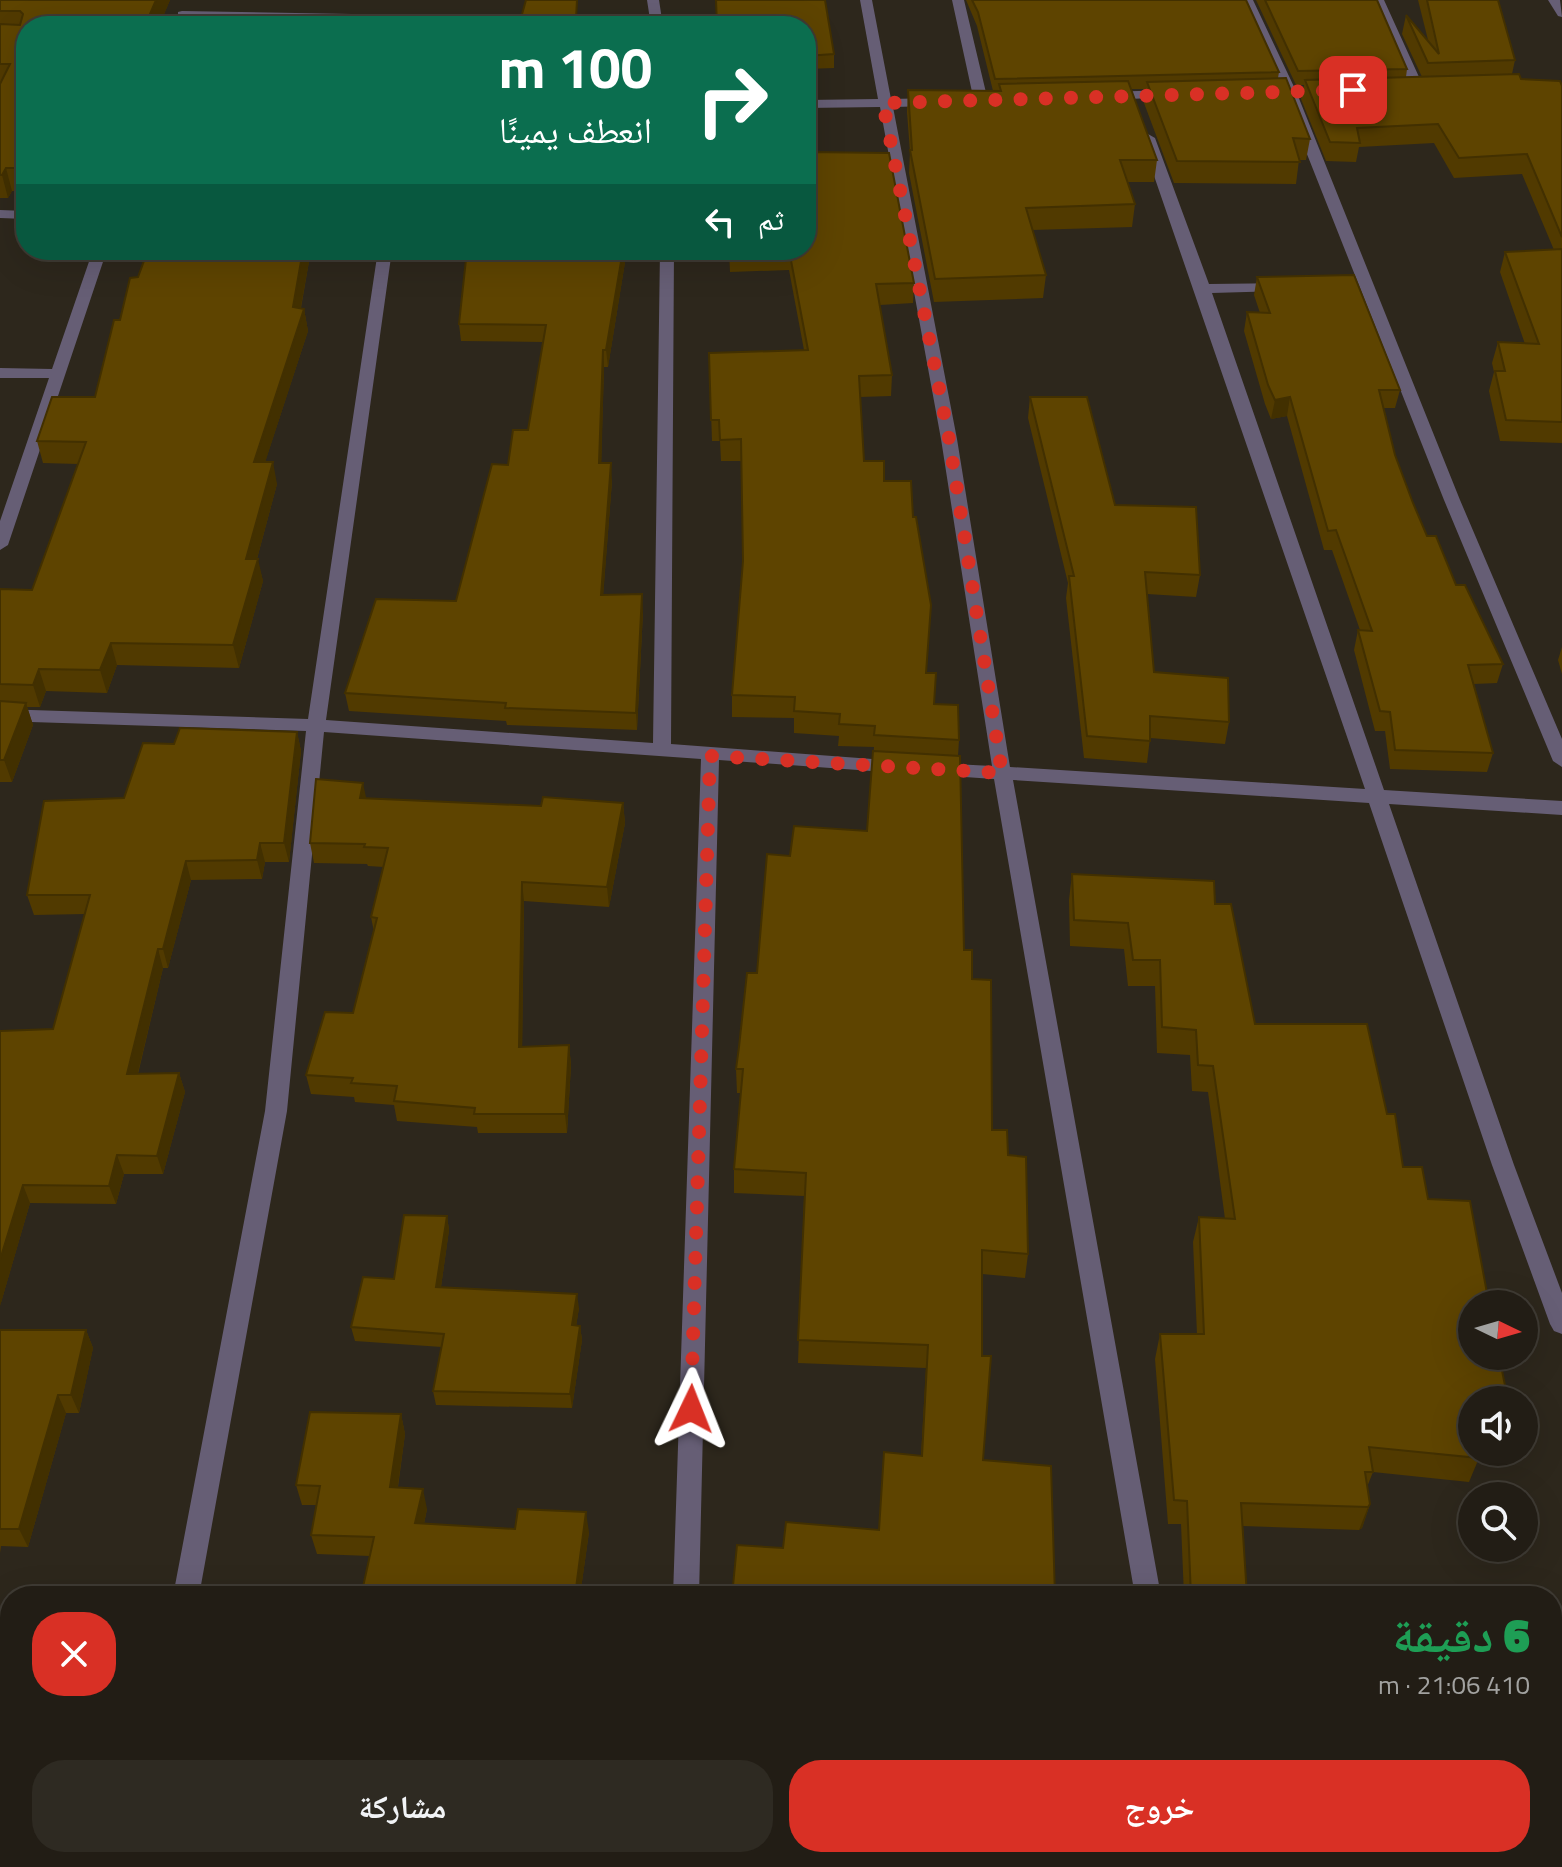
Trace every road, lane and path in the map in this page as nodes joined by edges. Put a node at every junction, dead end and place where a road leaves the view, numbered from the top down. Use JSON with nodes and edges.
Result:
{"nodes":[{"id":1,"x":866,"y":0,"type":"edge"},
{"id":2,"x":958,"y":0,"type":"edge"},
{"id":3,"x":1247,"y":0,"type":"edge"},
{"id":4,"x":1378,"y":0,"type":"edge"},
{"id":5,"x":1554,"y":0,"type":"edge"},
{"id":6,"x":1562,"y":13,"type":"edge"},
{"id":7,"x":1401,"y":89,"type":"edge"},
{"id":8,"x":1179,"y":94,"type":"edge"},
{"id":9,"x":1086,"y":97,"type":"edge"},
{"id":10,"x":996,"y":100,"type":"edge"},
{"id":11,"x":967,"y":101,"type":"junction"},
{"id":12,"x":883,"y":103,"type":"junction"},
{"id":13,"x":816,"y":104,"type":"edge"},
{"id":14,"x":1137,"y":110,"type":"junction"},
{"id":15,"x":97,"y":260,"type":"edge"},
{"id":16,"x":384,"y":260,"type":"edge"},
{"id":17,"x":667,"y":260,"type":"edge"},
{"id":18,"x":1292,"y":287,"type":"edge"},
{"id":19,"x":1203,"y":289,"type":"junction"},
{"id":20,"x":0,"y":373,"type":"edge"},
{"id":21,"x":58,"y":374,"type":"junction"},
{"id":22,"x":0,"y":545,"type":"edge"},
{"id":23,"x":0,"y":715,"type":"edge"},
{"id":24,"x":316,"y":725,"type":"junction"},
{"id":25,"x":662,"y":752,"type":"junction"},
{"id":26,"x":710,"y":756,"type":"junction"},
{"id":27,"x":1562,"y":761,"type":"edge"},
{"id":28,"x":1002,"y":773,"type":"junction"},
{"id":29,"x":1375,"y":796,"type":"junction"},
{"id":30,"x":1562,"y":808,"type":"edge"},
{"id":31,"x":1562,"y":1324,"type":"edge"},
{"id":32,"x":188,"y":1586,"type":"edge"},
{"id":33,"x":686,"y":1586,"type":"edge"},
{"id":34,"x":1146,"y":1586,"type":"edge"}],
"edges":[{"from":1,"to":12,"type":"street"},
{"from":2,"to":11,"type":"street"},
{"from":3,"to":27,"type":"street"},
{"from":4,"to":7,"type":"street"},
{"from":5,"to":6,"type":"street"},
{"from":8,"to":14,"type":"street"},
{"from":9,"to":14,"type":"street"},
{"from":10,"to":11,"type":"street"},
{"from":11,"to":12,"type":"street"},
{"from":12,"to":13,"type":"street"},
{"from":12,"to":28,"type":"street"},
{"from":14,"to":19,"type":"street"},
{"from":15,"to":21,"type":"street"},
{"from":16,"to":24,"type":"street"},
{"from":17,"to":25,"type":"street"},
{"from":18,"to":19,"type":"street"},
{"from":19,"to":29,"type":"street"},
{"from":20,"to":21,"type":"street"},
{"from":21,"to":22,"type":"street"},
{"from":23,"to":24,"type":"street"},
{"from":24,"to":25,"type":"street"},
{"from":24,"to":32,"type":"street"},
{"from":25,"to":26,"type":"street"},
{"from":26,"to":28,"type":"street"},
{"from":26,"to":33,"type":"street"},
{"from":28,"to":29,"type":"street"},
{"from":28,"to":34,"type":"street"},
{"from":29,"to":30,"type":"street"},
{"from":29,"to":31,"type":"street"}]}
